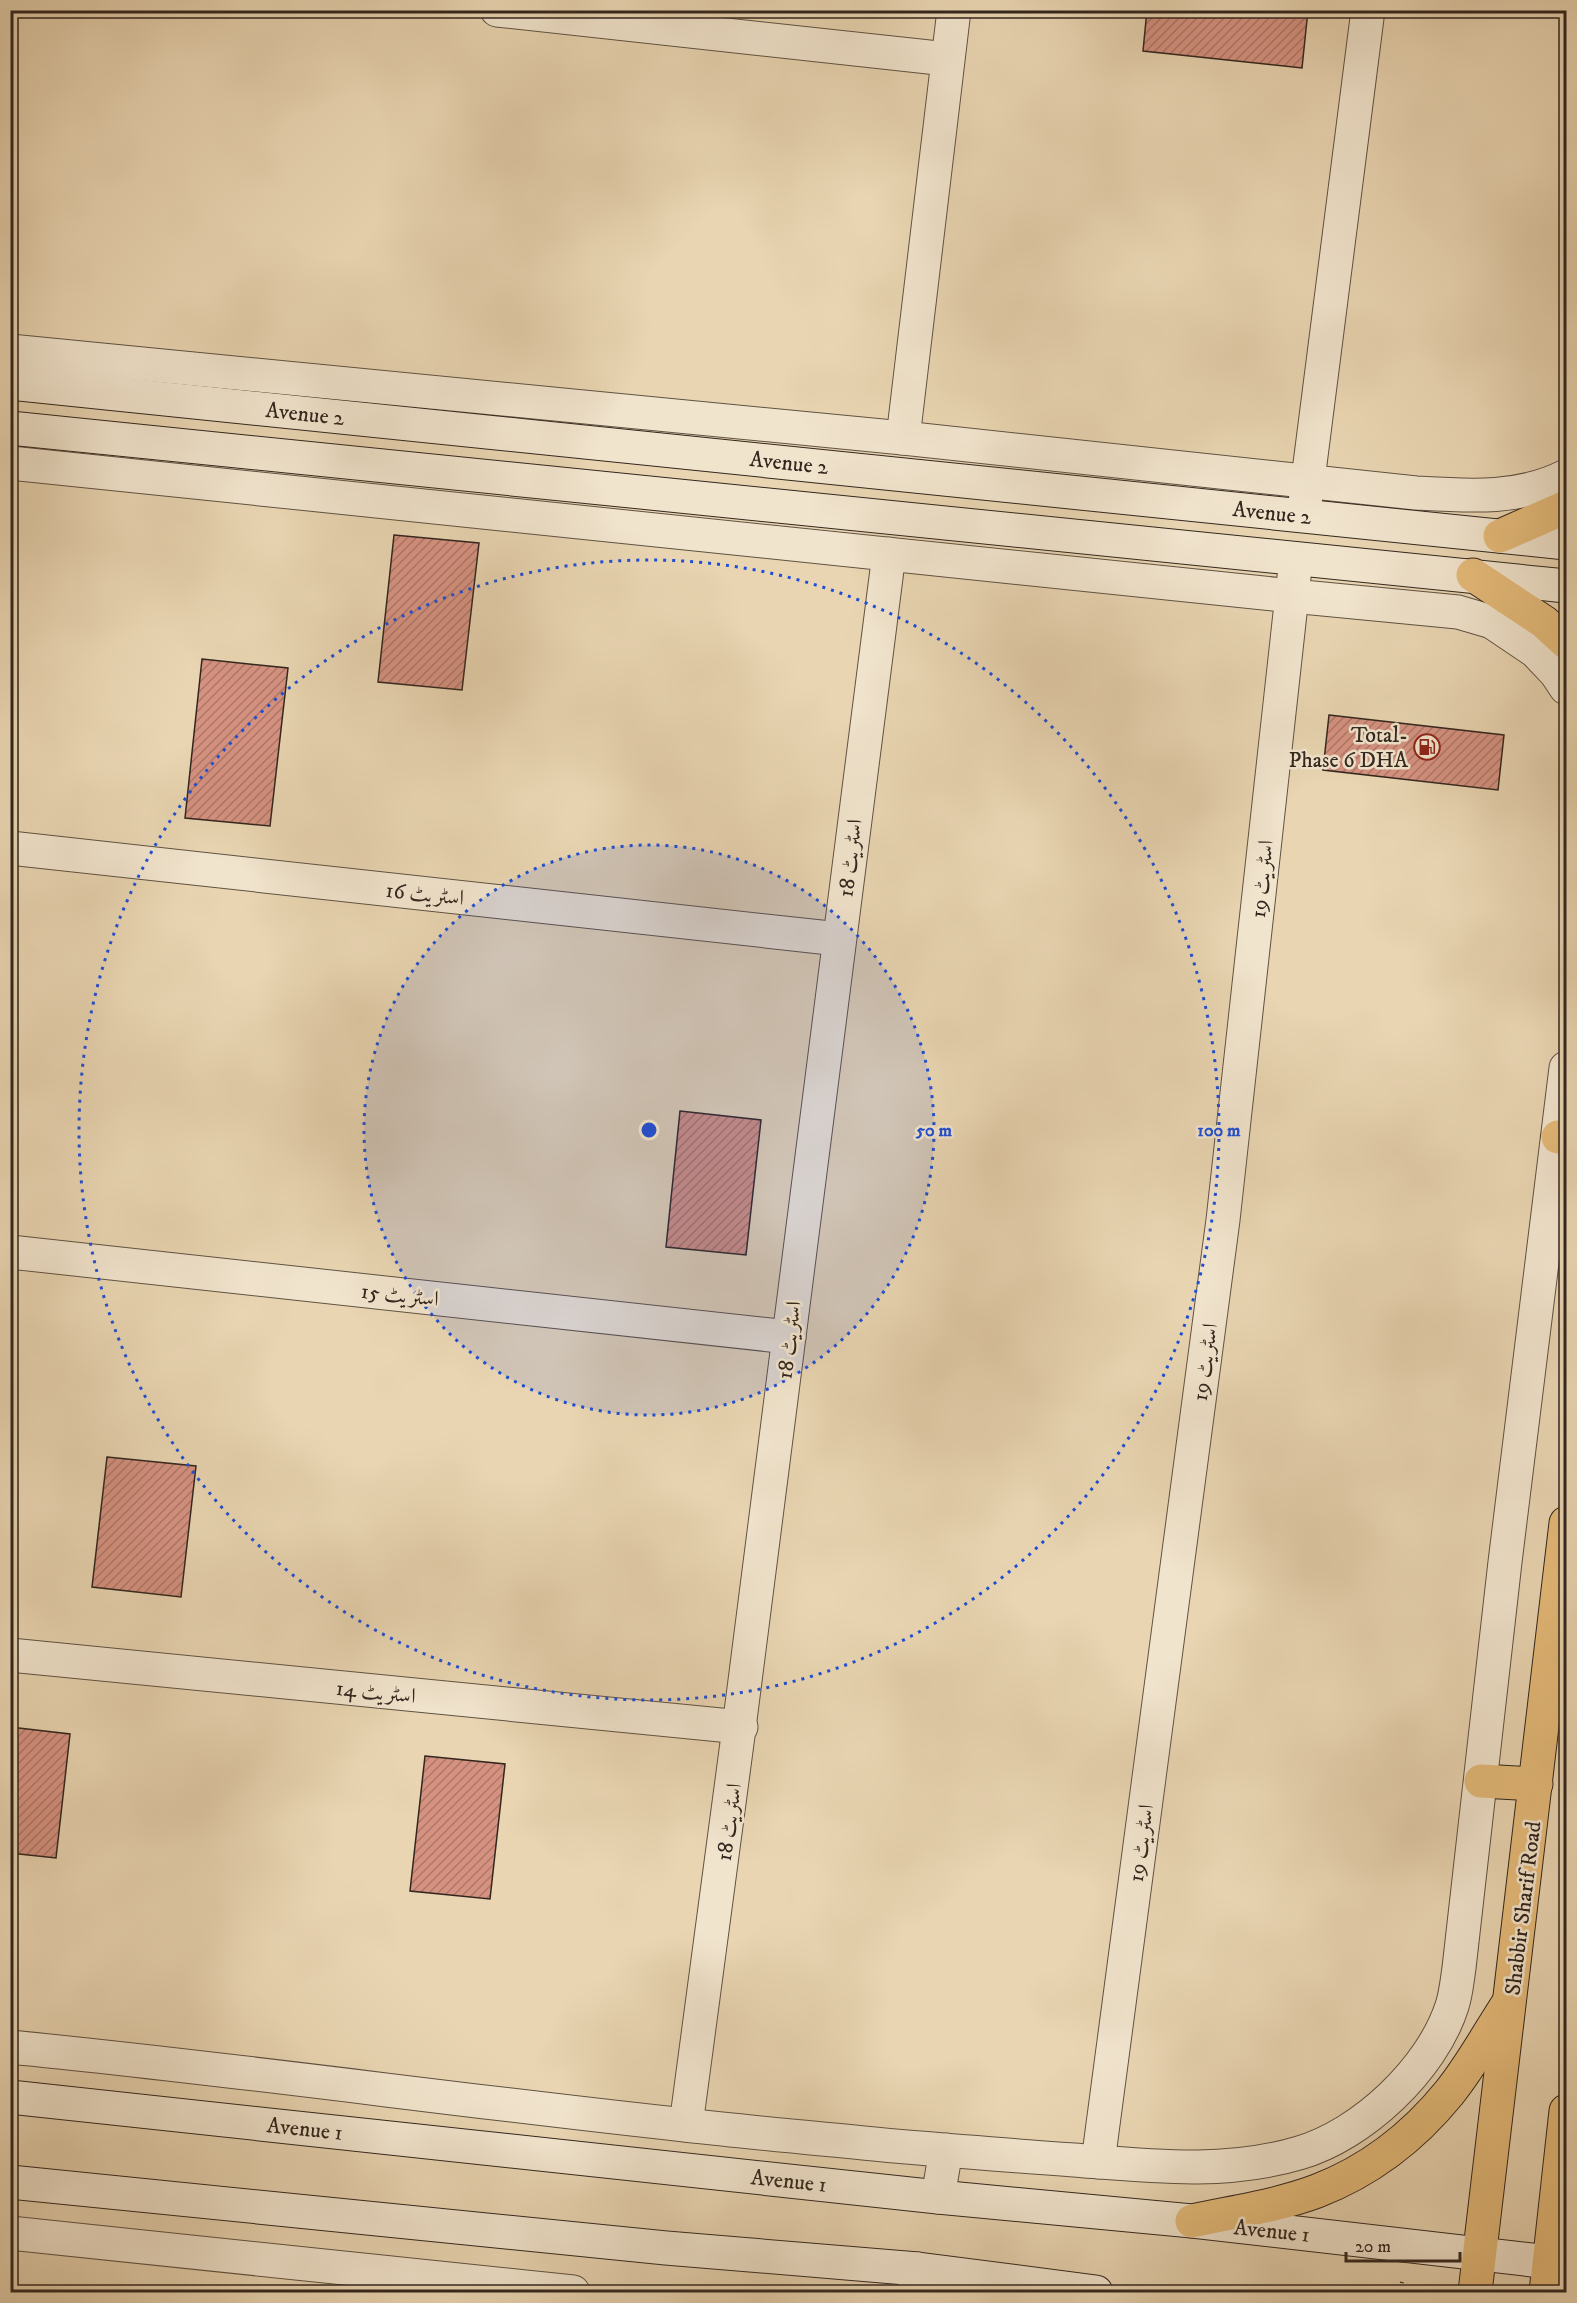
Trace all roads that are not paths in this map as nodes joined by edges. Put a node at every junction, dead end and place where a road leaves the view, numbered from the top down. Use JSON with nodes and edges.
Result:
{"nodes":[{"id":1,"x":497,"y":10,"type":"edge"},
{"id":2,"x":954,"y":10,"type":"edge"},
{"id":3,"x":1368,"y":10,"type":"edge"},
{"id":4,"x":947,"y":59,"type":"junction"},
{"id":5,"x":10,"y":351,"type":"edge"},
{"id":6,"x":10,"y":383,"type":"edge"},
{"id":7,"x":10,"y":428,"type":"edge"},
{"id":8,"x":903,"y":438,"type":"junction"},
{"id":9,"x":10,"y":463,"type":"edge"},
{"id":10,"x":1566,"y":476,"type":"edge"},
{"id":11,"x":1307,"y":480,"type":"junction"},
{"id":12,"x":1566,"y":507,"type":"edge"},
{"id":13,"x":1304,"y":516,"type":"junction"},
{"id":14,"x":1500,"y":536,"type":"junction"},
{"id":15,"x":1566,"y":543,"type":"edge"},
{"id":16,"x":889,"y":554,"type":"junction"},
{"id":17,"x":1296,"y":559,"type":"junction"},
{"id":18,"x":1473,"y":575,"type":"junction"},
{"id":19,"x":1566,"y":586,"type":"edge"},
{"id":20,"x":1292,"y":597,"type":"junction"},
{"id":21,"x":1566,"y":642,"type":"edge"},
{"id":22,"x":1566,"y":688,"type":"edge"},
{"id":23,"x":10,"y":848,"type":"edge"},
{"id":24,"x":838,"y":939,"type":"junction"},
{"id":25,"x":1566,"y":1068,"type":"edge"},
{"id":26,"x":1562,"y":1137,"type":"edge"},
{"id":27,"x":10,"y":1252,"type":"edge"},
{"id":28,"x":789,"y":1337,"type":"junction"},
{"id":29,"x":1566,"y":1523,"type":"edge"},
{"id":30,"x":10,"y":1655,"type":"edge"},
{"id":31,"x":741,"y":1727,"type":"junction"},
{"id":32,"x":1481,"y":1781,"type":"junction"},
{"id":33,"x":1536,"y":1784,"type":"junction"},
{"id":34,"x":1511,"y":2000,"type":"junction"},
{"id":35,"x":10,"y":2047,"type":"edge"},
{"id":36,"x":10,"y":2097,"type":"edge"},
{"id":37,"x":1566,"y":2111,"type":"edge"},
{"id":38,"x":686,"y":2125,"type":"junction"},
{"id":39,"x":946,"y":2151,"type":"junction"},
{"id":40,"x":1098,"y":2162,"type":"junction"},
{"id":41,"x":10,"y":2182,"type":"edge"},
{"id":42,"x":938,"y":2197,"type":"junction"},
{"id":43,"x":1192,"y":2221,"type":"junction"},
{"id":44,"x":10,"y":2234,"type":"edge"},
{"id":45,"x":1480,"y":2253,"type":"junction"},
{"id":46,"x":1554,"y":2272,"type":"edge"},
{"id":47,"x":916,"y":2281,"type":"edge"},
{"id":48,"x":573,"y":2292,"type":"edge"},
{"id":49,"x":1096,"y":2292,"type":"edge"},
{"id":50,"x":1475,"y":2292,"type":"edge"}],
"edges":[{"from":1,"to":4,"type":"street"},
{"from":2,"to":4,"type":"street"},
{"from":3,"to":11,"type":"street"},
{"from":4,"to":8,"type":"street"},
{"from":5,"to":8,"type":"street"},
{"from":6,"to":13,"type":"street","name":"Avenue 2"},
{"from":7,"to":17,"type":"street","name":"Avenue 2"},
{"from":8,"to":11,"type":"street"},
{"from":9,"to":16,"type":"street"},
{"from":10,"to":11,"type":"street"},
{"from":11,"to":13,"type":"street"},
{"from":12,"to":14,"type":"main road"},
{"from":13,"to":14,"type":"street","name":"Avenue 2"},
{"from":14,"to":15,"type":"street","name":"Avenue 2"},
{"from":16,"to":20,"type":"street"},
{"from":16,"to":24,"type":"street","name":"اسٹریٹ 18"},
{"from":17,"to":18,"type":"street","name":"Avenue 2"},
{"from":17,"to":20,"type":"street","name":"اسٹریٹ 19"},
{"from":18,"to":19,"type":"street","name":"Avenue 2"},
{"from":18,"to":21,"type":"main road"},
{"from":20,"to":22,"type":"street"},
{"from":20,"to":40,"type":"street","name":"اسٹریٹ 19"},
{"from":23,"to":24,"type":"street","name":"اسٹریٹ 16"},
{"from":24,"to":28,"type":"street","name":"اسٹریٹ 18"},
{"from":25,"to":26,"type":"street"},
{"from":26,"to":32,"type":"street"},
{"from":27,"to":28,"type":"street","name":"اسٹریٹ 15"},
{"from":28,"to":31,"type":"street","name":"اسٹریٹ 18"},
{"from":29,"to":33,"type":"main road","name":"Shabbir Sharif Road"},
{"from":30,"to":31,"type":"street","name":"اسٹریٹ 14"},
{"from":31,"to":38,"type":"street","name":"اسٹریٹ 18"},
{"from":32,"to":33,"type":"main road"},
{"from":32,"to":40,"type":"street"},
{"from":33,"to":34,"type":"main road","name":"Shabbir Sharif Road"},
{"from":34,"to":43,"type":"main road"},
{"from":34,"to":45,"type":"main road","name":"Shabbir Sharif Road"},
{"from":35,"to":38,"type":"street"},
{"from":36,"to":42,"type":"street","name":"Avenue 1"},
{"from":37,"to":46,"type":"main road"},
{"from":38,"to":39,"type":"street"},
{"from":39,"to":40,"type":"street"},
{"from":39,"to":42,"type":"street"},
{"from":41,"to":47,"type":"street"},
{"from":42,"to":43,"type":"street","name":"Avenue 1"},
{"from":43,"to":45,"type":"street","name":"Avenue 1"},
{"from":44,"to":48,"type":"street"},
{"from":45,"to":46,"type":"street","name":"Avenue 1"},
{"from":45,"to":50,"type":"main road","name":"Shabbir Sharif Road"},
{"from":47,"to":49,"type":"street"}]}
